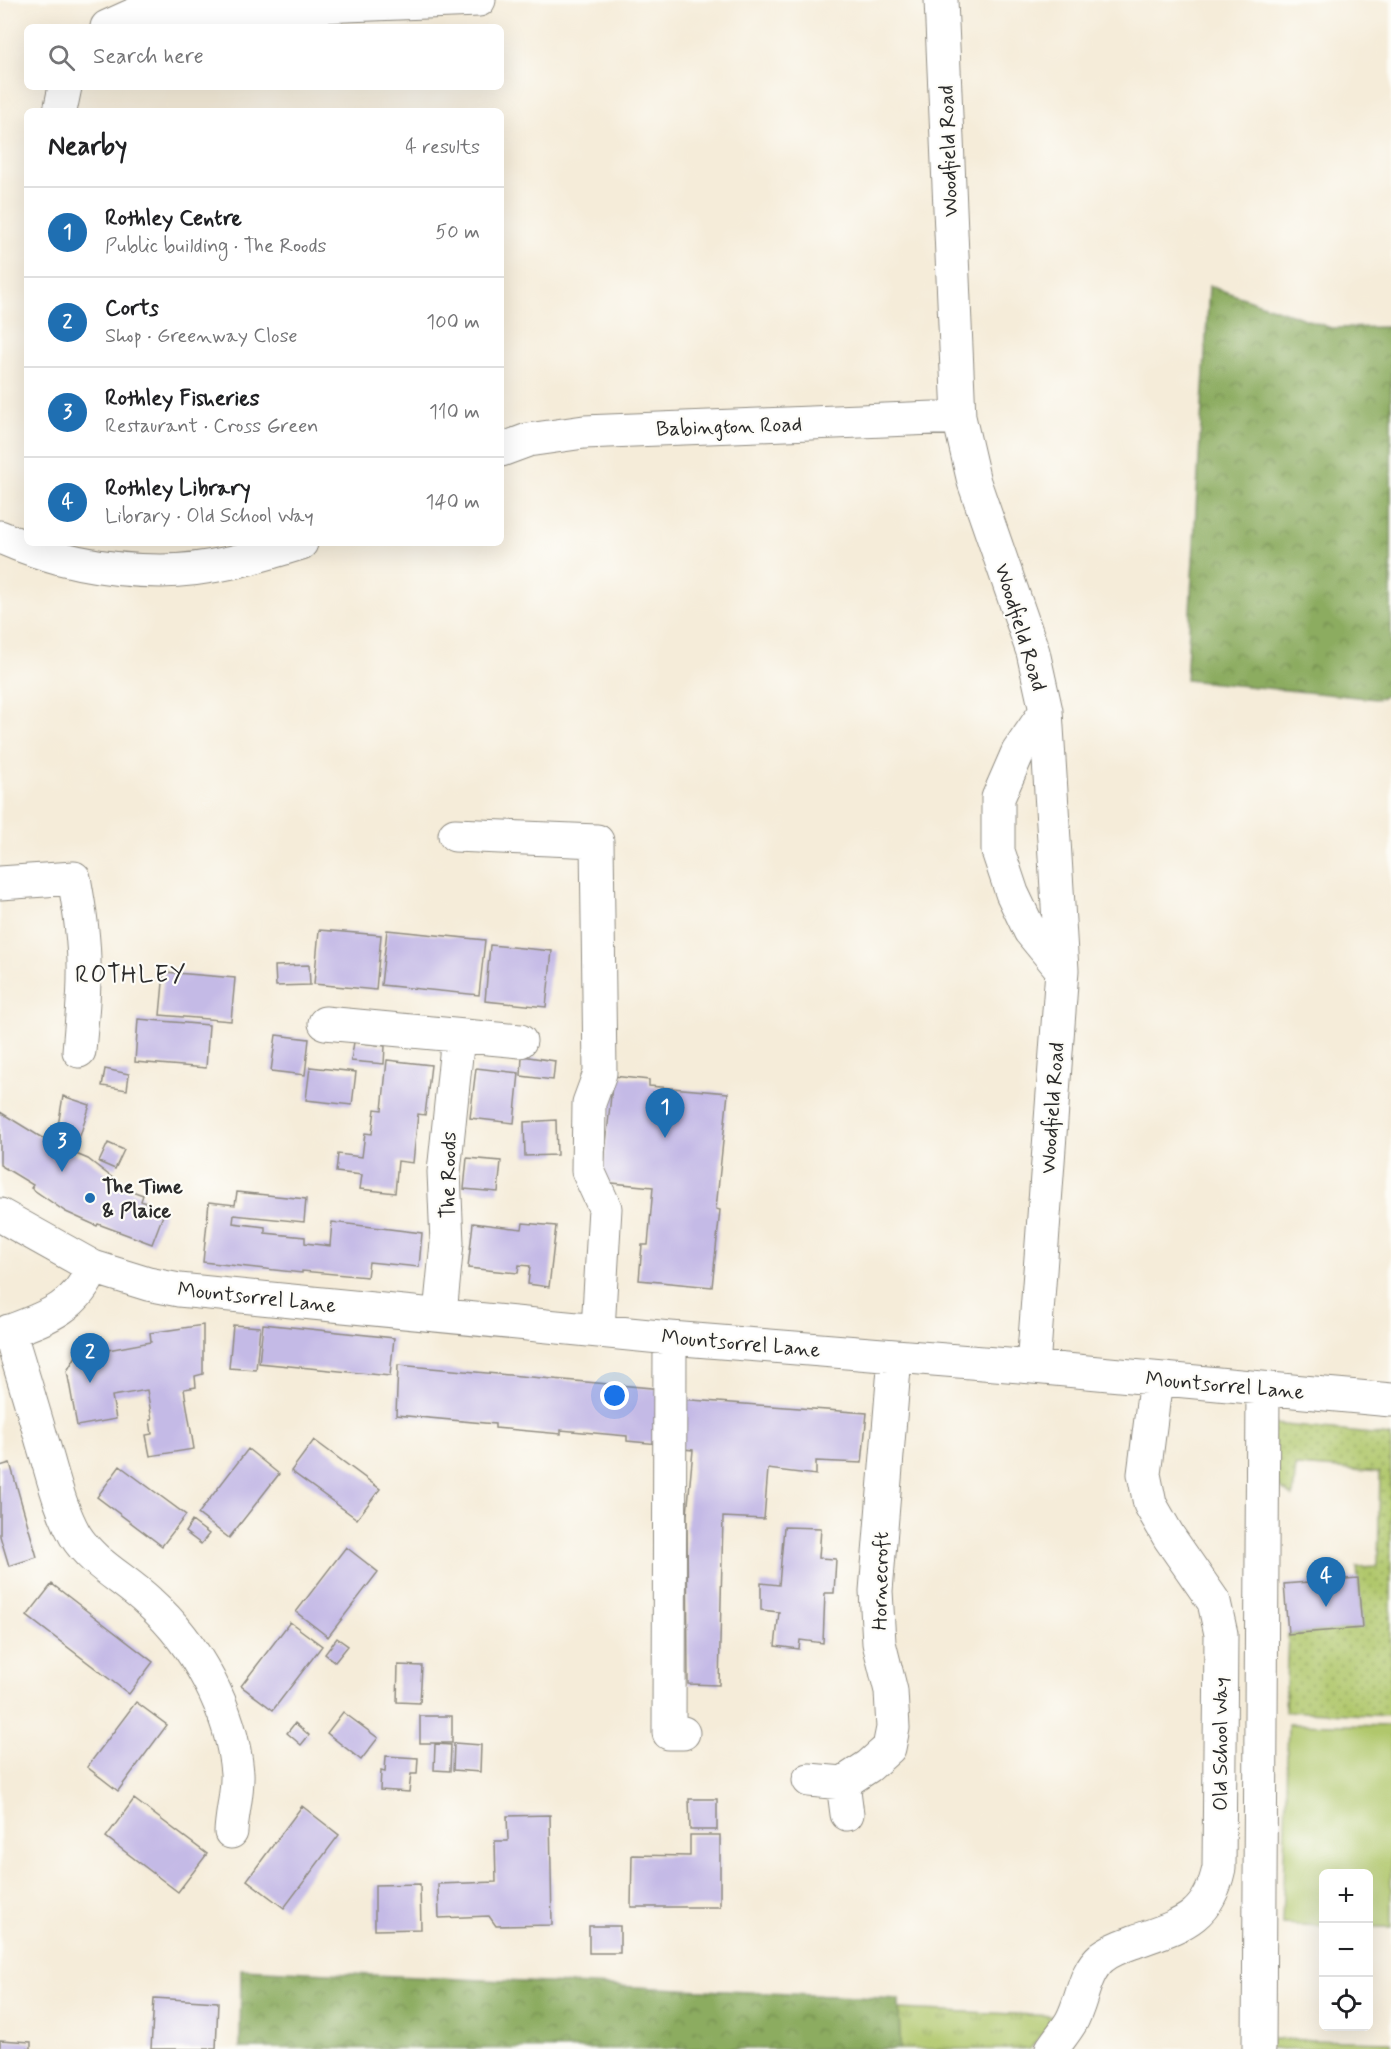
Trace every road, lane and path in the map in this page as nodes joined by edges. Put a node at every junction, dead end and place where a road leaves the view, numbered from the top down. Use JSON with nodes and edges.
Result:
{"nodes":[{"id":1,"x":479,"y":0,"type":"edge"},
{"id":2,"x":941,"y":0,"type":"edge"},
{"id":3,"x":114,"y":24,"type":"edge"},
{"id":4,"x":64,"y":90,"type":"edge"},
{"id":5,"x":61,"y":108,"type":"edge"},
{"id":6,"x":959,"y":417,"type":"junction"},
{"id":7,"x":504,"y":449,"type":"edge"},
{"id":8,"x":33,"y":546,"type":"edge"},
{"id":9,"x":290,"y":546,"type":"edge"},
{"id":10,"x":1046,"y":711,"type":"junction"},
{"id":11,"x":455,"y":835,"type":"dead end"},
{"id":12,"x":0,"y":883,"type":"edge"},
{"id":13,"x":1062,"y":970,"type":"junction"},
{"id":14,"x":325,"y":1023,"type":"dead end"},
{"id":15,"x":458,"y":1036,"type":"junction"},
{"id":16,"x":520,"y":1041,"type":"dead end"},
{"id":17,"x":79,"y":1051,"type":"dead end"},
{"id":18,"x":0,"y":1215,"type":"edge"},
{"id":19,"x":93,"y":1267,"type":"junction"},
{"id":20,"x":440,"y":1314,"type":"junction"},
{"id":21,"x":598,"y":1330,"type":"junction"},
{"id":22,"x":5,"y":1333,"type":"edge"},
{"id":23,"x":670,"y":1338,"type":"junction"},
{"id":24,"x":895,"y":1356,"type":"junction"},
{"id":25,"x":1033,"y":1367,"type":"junction"},
{"id":26,"x":1156,"y":1378,"type":"junction"},
{"id":27,"x":1263,"y":1389,"type":"junction"},
{"id":28,"x":1391,"y":1400,"type":"edge"},
{"id":29,"x":683,"y":1733,"type":"dead end"},
{"id":30,"x":809,"y":1780,"type":"dead end"},
{"id":31,"x":231,"y":1832,"type":"dead end"},
{"id":32,"x":1052,"y":2049,"type":"edge"},
{"id":33,"x":1259,"y":2049,"type":"edge"}],
"edges":[{"from":1,"to":3,"type":"street"},
{"from":2,"to":6,"type":"street","name":"Woodfield Road"},
{"from":4,"to":5,"type":"street"},
{"from":6,"to":7,"type":"street","name":"Babington Road"},
{"from":6,"to":10,"type":"street","name":"Woodfield Road"},
{"from":8,"to":9,"type":"street"},
{"from":10,"to":13,"type":"street","name":"Woodfield Road"},
{"from":10,"to":13,"type":"street"},
{"from":11,"to":21,"type":"street"},
{"from":12,"to":17,"type":"street"},
{"from":13,"to":25,"type":"street","name":"Woodfield Road"},
{"from":14,"to":15,"type":"street"},
{"from":15,"to":16,"type":"street"},
{"from":15,"to":20,"type":"street","name":"The Roods"},
{"from":18,"to":19,"type":"street","name":"Mountsorrel Lane"},
{"from":19,"to":20,"type":"street","name":"Mountsorrel Lane"},
{"from":19,"to":22,"type":"street"},
{"from":20,"to":21,"type":"street","name":"Mountsorrel Lane"},
{"from":21,"to":23,"type":"street","name":"Mountsorrel Lane"},
{"from":22,"to":31,"type":"street"},
{"from":23,"to":24,"type":"street","name":"Mountsorrel Lane"},
{"from":23,"to":29,"type":"street"},
{"from":24,"to":25,"type":"street","name":"Mountsorrel Lane"},
{"from":24,"to":30,"type":"street","name":"Hornecroft"},
{"from":25,"to":26,"type":"street","name":"Mountsorrel Lane"},
{"from":26,"to":27,"type":"street","name":"Mountsorrel Lane"},
{"from":26,"to":32,"type":"street","name":"Old School Way"},
{"from":27,"to":28,"type":"street","name":"Mountsorrel Lane"},
{"from":27,"to":33,"type":"street"}]}
